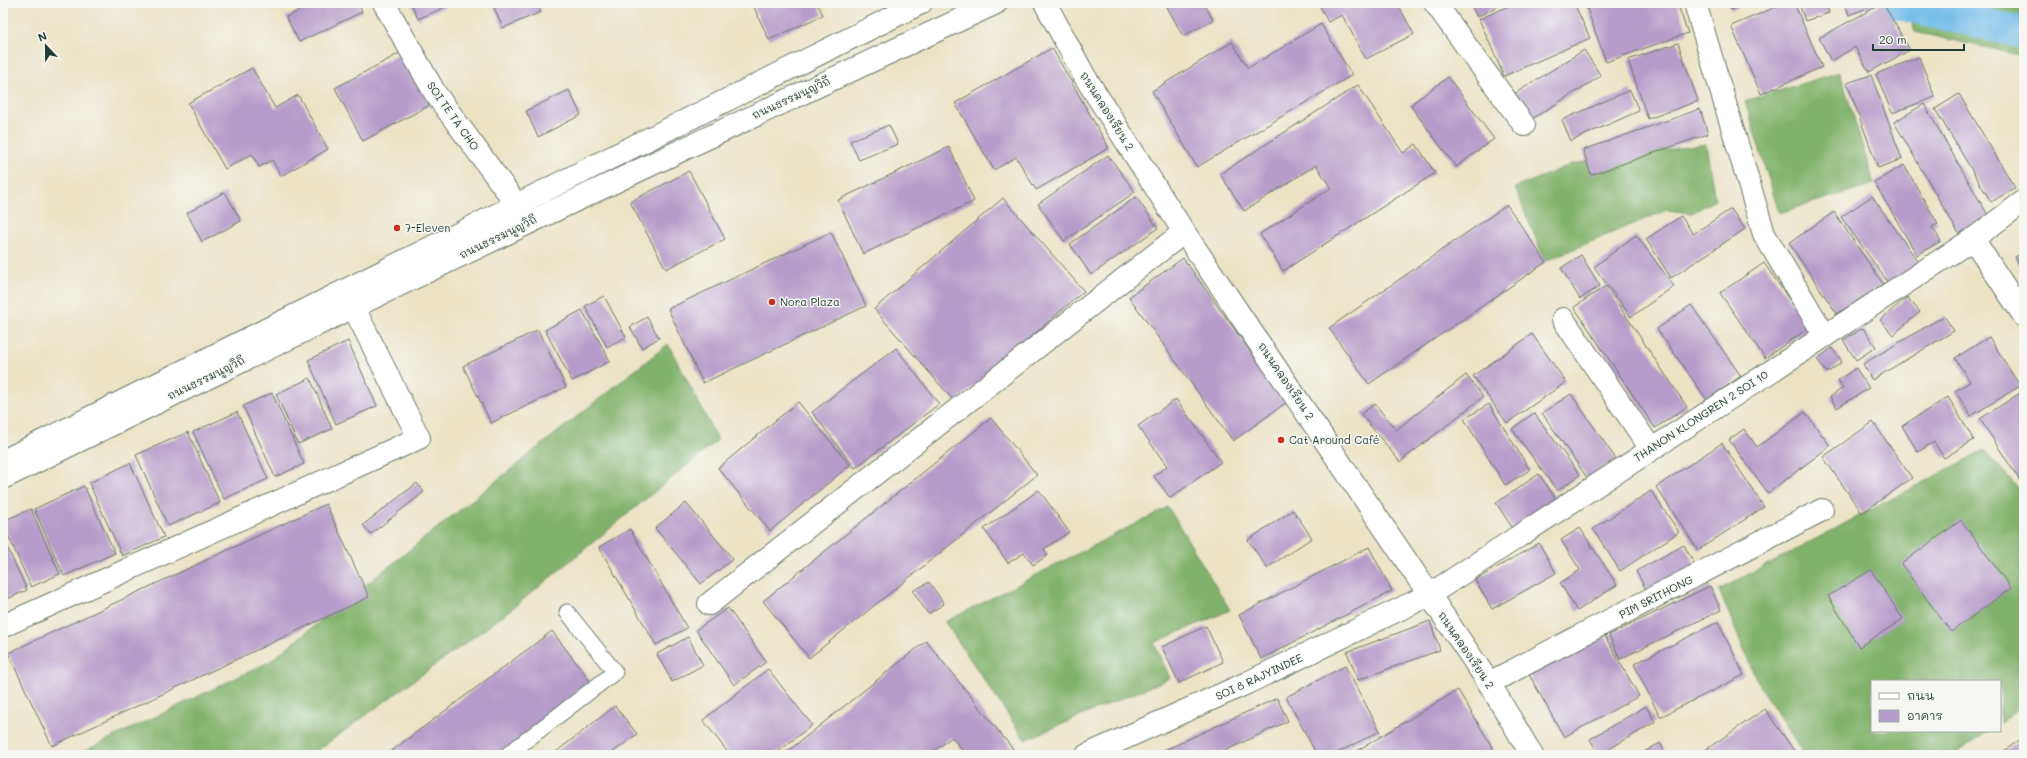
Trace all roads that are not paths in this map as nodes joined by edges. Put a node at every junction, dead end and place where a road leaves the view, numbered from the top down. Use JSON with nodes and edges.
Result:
{"nodes":[{"id":1,"x":384,"y":3,"type":"edge"},
{"id":2,"x":921,"y":3,"type":"edge"},
{"id":3,"x":996,"y":3,"type":"edge"},
{"id":4,"x":1045,"y":3,"type":"edge"},
{"id":5,"x":1435,"y":3,"type":"edge"},
{"id":6,"x":1695,"y":3,"type":"edge"},
{"id":7,"x":1524,"y":125,"type":"dead end"},
{"id":8,"x":2024,"y":201,"type":"edge"},
{"id":9,"x":517,"y":204,"type":"junction"},
{"id":10,"x":1184,"y":232,"type":"junction"},
{"id":11,"x":1974,"y":239,"type":"junction"},
{"id":12,"x":353,"y":306,"type":"junction"},
{"id":13,"x":2024,"y":316,"type":"edge"},
{"id":14,"x":1563,"y":319,"type":"dead end"},
{"id":15,"x":1825,"y":336,"type":"junction"},
{"id":16,"x":1651,"y":449,"type":"junction"},
{"id":17,"x":3,"y":461,"type":"edge"},
{"id":18,"x":3,"y":478,"type":"edge"},
{"id":19,"x":1822,"y":510,"type":"dead end"},
{"id":20,"x":1429,"y":595,"type":"junction"},
{"id":21,"x":709,"y":604,"type":"dead end"},
{"id":22,"x":567,"y":612,"type":"dead end"},
{"id":23,"x":3,"y":626,"type":"edge"},
{"id":24,"x":1489,"y":683,"type":"junction"},
{"id":25,"x":507,"y":755,"type":"edge"},
{"id":26,"x":1087,"y":755,"type":"edge"},
{"id":27,"x":1532,"y":755,"type":"edge"}],
"edges":[{"from":1,"to":9,"type":"street","name":"SOI TE TA CHO"},
{"from":2,"to":9,"type":"street","name":"ถนนธรรมนูญวิถี"},
{"from":3,"to":12,"type":"street","name":"ถนนธรรมนูญวิถี"},
{"from":4,"to":10,"type":"street","name":"ถนนคลองเรียน 2"},
{"from":5,"to":7,"type":"street"},
{"from":6,"to":15,"type":"street"},
{"from":8,"to":11,"type":"street","name":"THANON KLONGREN 2 SOI 10"},
{"from":9,"to":17,"type":"street","name":"ถนนธรรมนูญวิถี"},
{"from":10,"to":20,"type":"street","name":"ถนนคลองเรียน 2"},
{"from":10,"to":21,"type":"street"},
{"from":11,"to":13,"type":"street"},
{"from":11,"to":15,"type":"street","name":"THANON KLONGREN 2 SOI 10"},
{"from":12,"to":18,"type":"street","name":"ถนนธรรมนูญวิถี"},
{"from":12,"to":23,"type":"street"},
{"from":14,"to":16,"type":"street"},
{"from":15,"to":16,"type":"street","name":"THANON KLONGREN 2 SOI 10"},
{"from":16,"to":20,"type":"street","name":"THANON KLONGREN 2 SOI 10"},
{"from":19,"to":24,"type":"street","name":"PIM SRITHONG"},
{"from":20,"to":24,"type":"street","name":"ถนนคลองเรียน 2"},
{"from":20,"to":26,"type":"street","name":"SOI 8 RAJYINDEE"},
{"from":22,"to":25,"type":"lane"},
{"from":24,"to":27,"type":"street","name":"ถนนคลองเรียน 2"}]}
